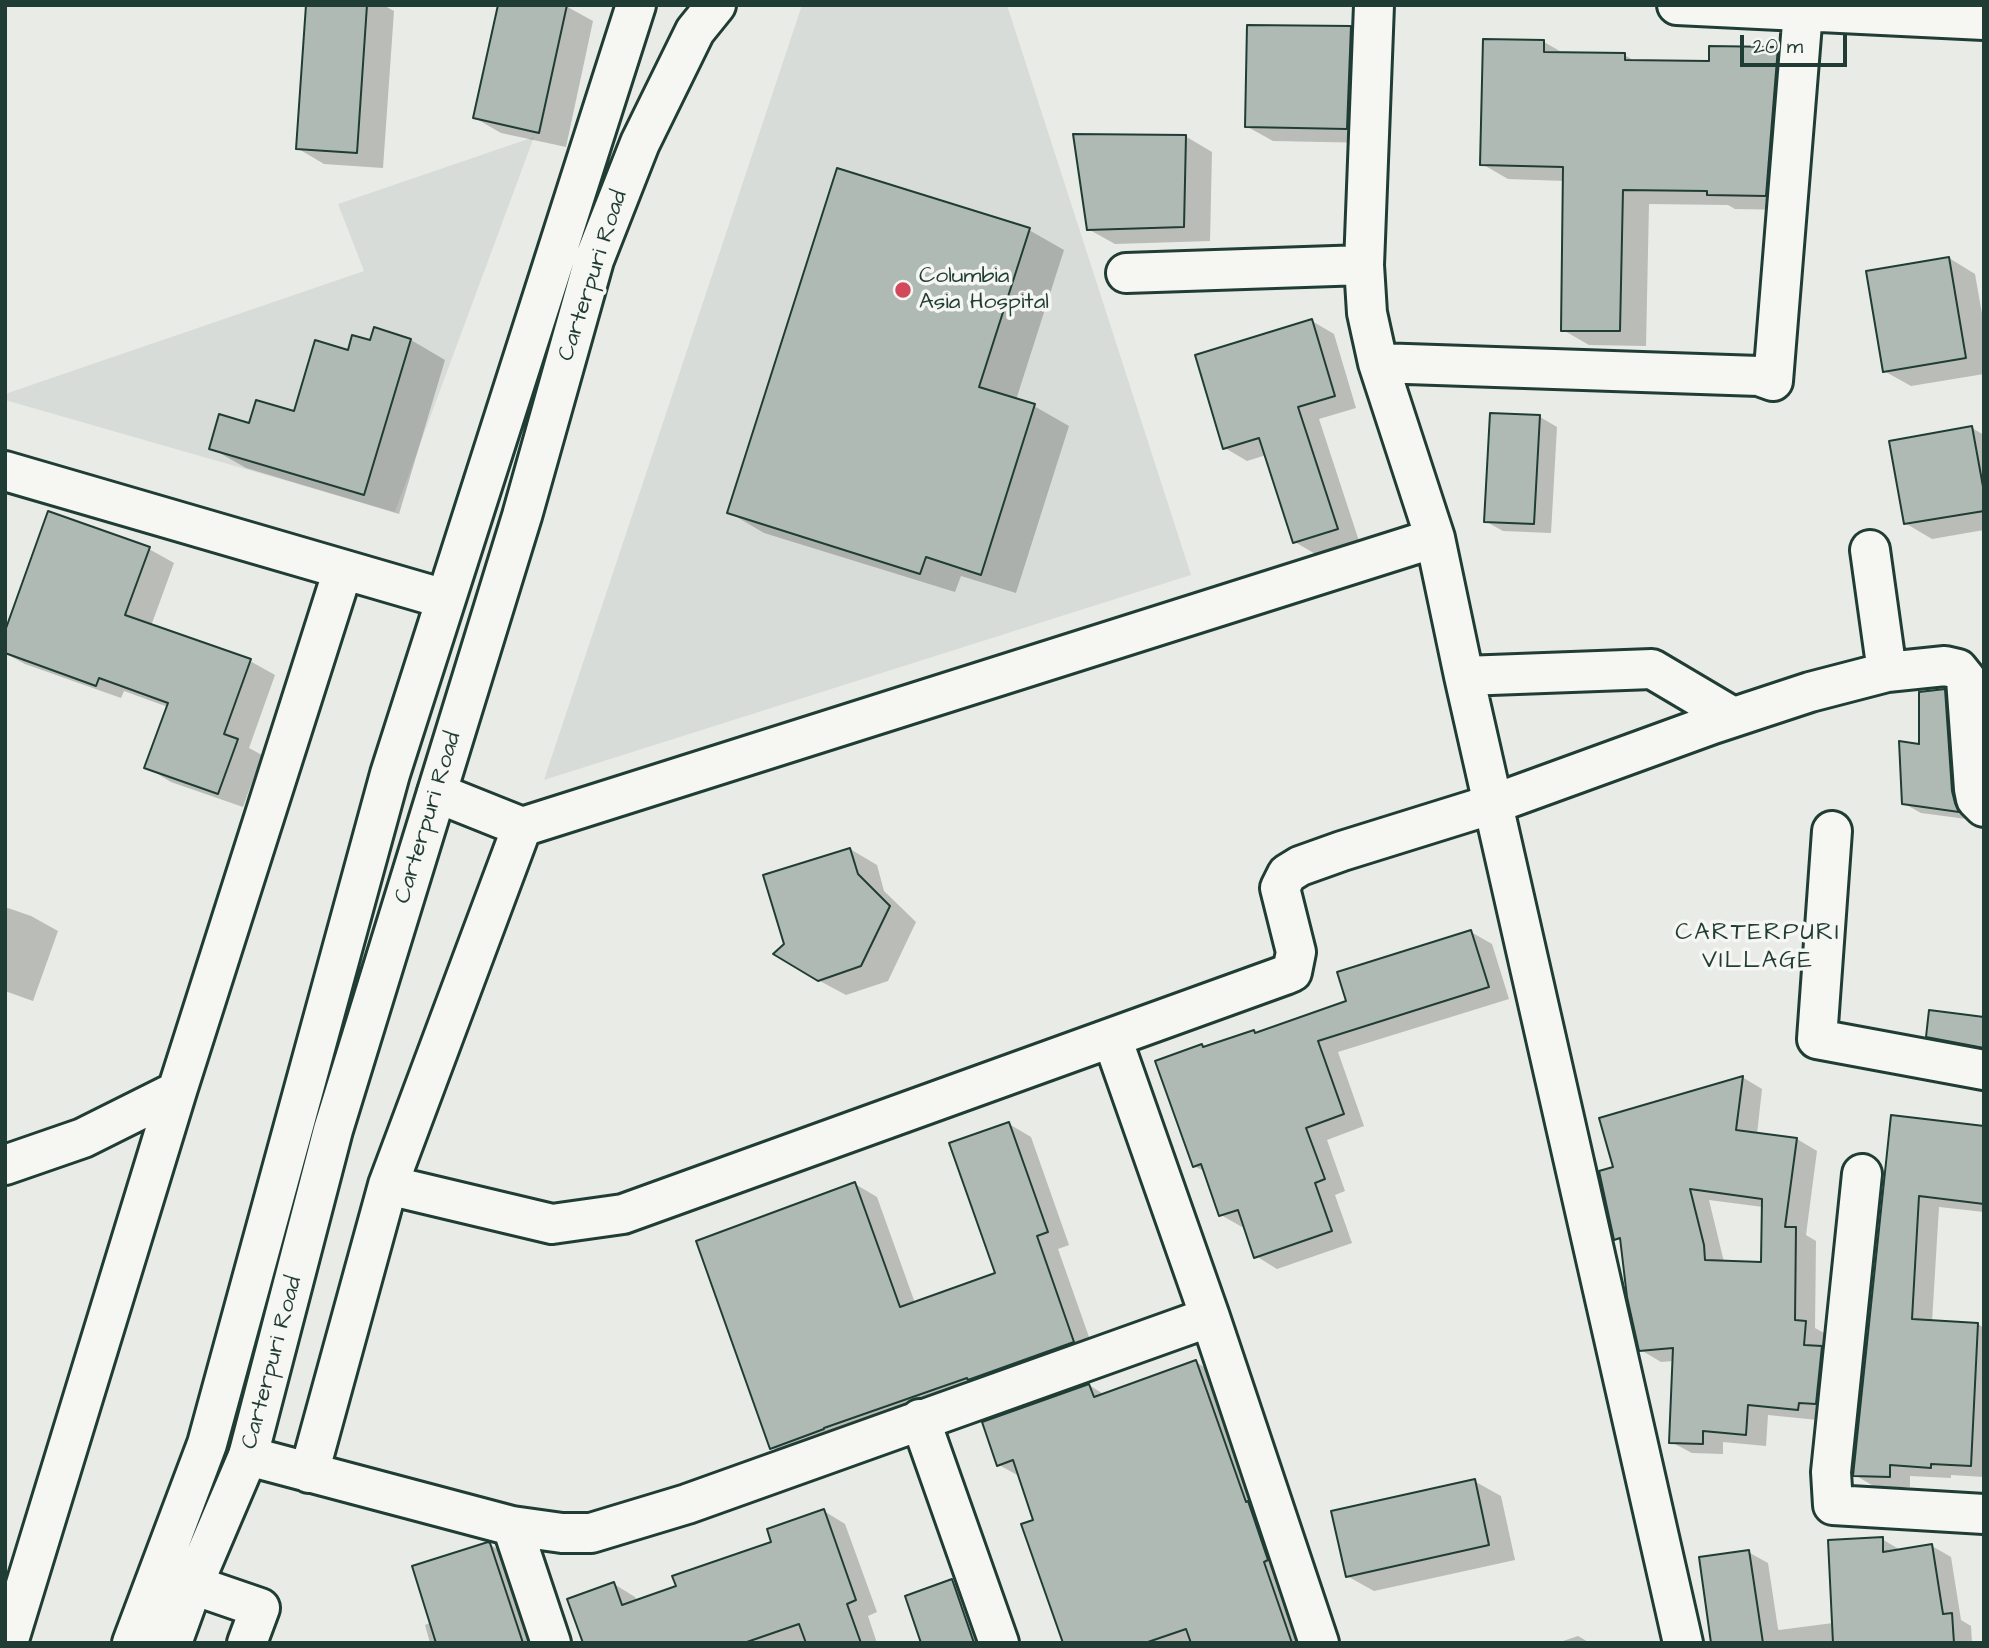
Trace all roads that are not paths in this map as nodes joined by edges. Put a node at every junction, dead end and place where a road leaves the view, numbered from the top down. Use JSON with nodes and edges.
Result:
{"nodes":[{"id":1,"x":636,"y":5,"type":"edge"},
{"id":2,"x":716,"y":5,"type":"edge"},
{"id":3,"x":1374,"y":5,"type":"edge"},
{"id":4,"x":1677,"y":5,"type":"edge"},
{"id":5,"x":1803,"y":11,"type":"junction"},
{"id":6,"x":1984,"y":20,"type":"edge"},
{"id":7,"x":1364,"y":265,"type":"junction"},
{"id":8,"x":1126,"y":273,"type":"dead end"},
{"id":9,"x":1378,"y":363,"type":"junction"},
{"id":10,"x":5,"y":471,"type":"edge"},
{"id":11,"x":1435,"y":538,"type":"junction"},
{"id":12,"x":1870,"y":550,"type":"dead end"},
{"id":13,"x":343,"y":570,"type":"junction"},
{"id":14,"x":445,"y":599,"type":"junction"},
{"id":15,"x":1971,"y":668,"type":"edge"},
{"id":16,"x":1888,"y":672,"type":"junction"},
{"id":17,"x":1464,"y":676,"type":"junction"},
{"id":18,"x":1733,"y":717,"type":"junction"},
{"id":19,"x":437,"y":793,"type":"junction"},
{"id":20,"x":1493,"y":804,"type":"junction"},
{"id":21,"x":1984,"y":807,"type":"edge"},
{"id":22,"x":522,"y":827,"type":"junction"},
{"id":23,"x":1832,"y":831,"type":"dead end"},
{"id":24,"x":1112,"y":1038,"type":"junction"},
{"id":25,"x":1984,"y":1070,"type":"edge"},
{"id":26,"x":177,"y":1091,"type":"junction"},
{"id":27,"x":5,"y":1165,"type":"edge"},
{"id":28,"x":1862,"y":1174,"type":"dead end"},
{"id":29,"x":388,"y":1185,"type":"junction"},
{"id":30,"x":1210,"y":1317,"type":"junction"},
{"id":31,"x":920,"y":1419,"type":"junction"},
{"id":32,"x":248,"y":1456,"type":"junction"},
{"id":33,"x":309,"y":1473,"type":"junction"},
{"id":34,"x":1984,"y":1514,"type":"edge"},
{"id":35,"x":512,"y":1526,"type":"junction"},
{"id":36,"x":193,"y":1585,"type":"junction"},
{"id":37,"x":260,"y":1631,"type":"edge"},
{"id":38,"x":8,"y":1643,"type":"edge"},
{"id":39,"x":132,"y":1643,"type":"edge"},
{"id":40,"x":172,"y":1643,"type":"edge"},
{"id":41,"x":551,"y":1643,"type":"edge"},
{"id":42,"x":999,"y":1643,"type":"edge"},
{"id":43,"x":1319,"y":1643,"type":"edge"},
{"id":44,"x":1683,"y":1643,"type":"edge"}],
"edges":[{"from":1,"to":14,"type":"street","name":"Carterpuri Road"},
{"from":2,"to":19,"type":"street","name":"Carterpuri Road"},
{"from":3,"to":7,"type":"street"},
{"from":4,"to":5,"type":"street"},
{"from":5,"to":6,"type":"street"},
{"from":5,"to":9,"type":"street"},
{"from":7,"to":8,"type":"street"},
{"from":7,"to":9,"type":"street"},
{"from":9,"to":11,"type":"street"},
{"from":10,"to":13,"type":"street"},
{"from":11,"to":17,"type":"street"},
{"from":11,"to":22,"type":"street"},
{"from":12,"to":16,"type":"street"},
{"from":13,"to":14,"type":"street"},
{"from":13,"to":26,"type":"street"},
{"from":14,"to":39,"type":"street","name":"Carterpuri Road"},
{"from":15,"to":16,"type":"street"},
{"from":15,"to":21,"type":"street"},
{"from":16,"to":18,"type":"street"},
{"from":17,"to":18,"type":"street"},
{"from":17,"to":20,"type":"street"},
{"from":18,"to":20,"type":"street"},
{"from":19,"to":22,"type":"street"},
{"from":19,"to":32,"type":"street","name":"Carterpuri Road"},
{"from":20,"to":24,"type":"street"},
{"from":20,"to":44,"type":"street"},
{"from":22,"to":29,"type":"street"},
{"from":23,"to":25,"type":"street"},
{"from":24,"to":29,"type":"street"},
{"from":24,"to":30,"type":"street"},
{"from":26,"to":27,"type":"street"},
{"from":26,"to":38,"type":"street"},
{"from":28,"to":34,"type":"street"},
{"from":29,"to":33,"type":"street"},
{"from":30,"to":31,"type":"street"},
{"from":30,"to":43,"type":"street"},
{"from":31,"to":35,"type":"street"},
{"from":31,"to":42,"type":"street"},
{"from":32,"to":33,"type":"street"},
{"from":32,"to":36,"type":"street","name":"Carterpuri Road"},
{"from":33,"to":35,"type":"street"},
{"from":35,"to":41,"type":"street"},
{"from":36,"to":37,"type":"street"},
{"from":36,"to":40,"type":"street","name":"Carterpuri Road"}]}
